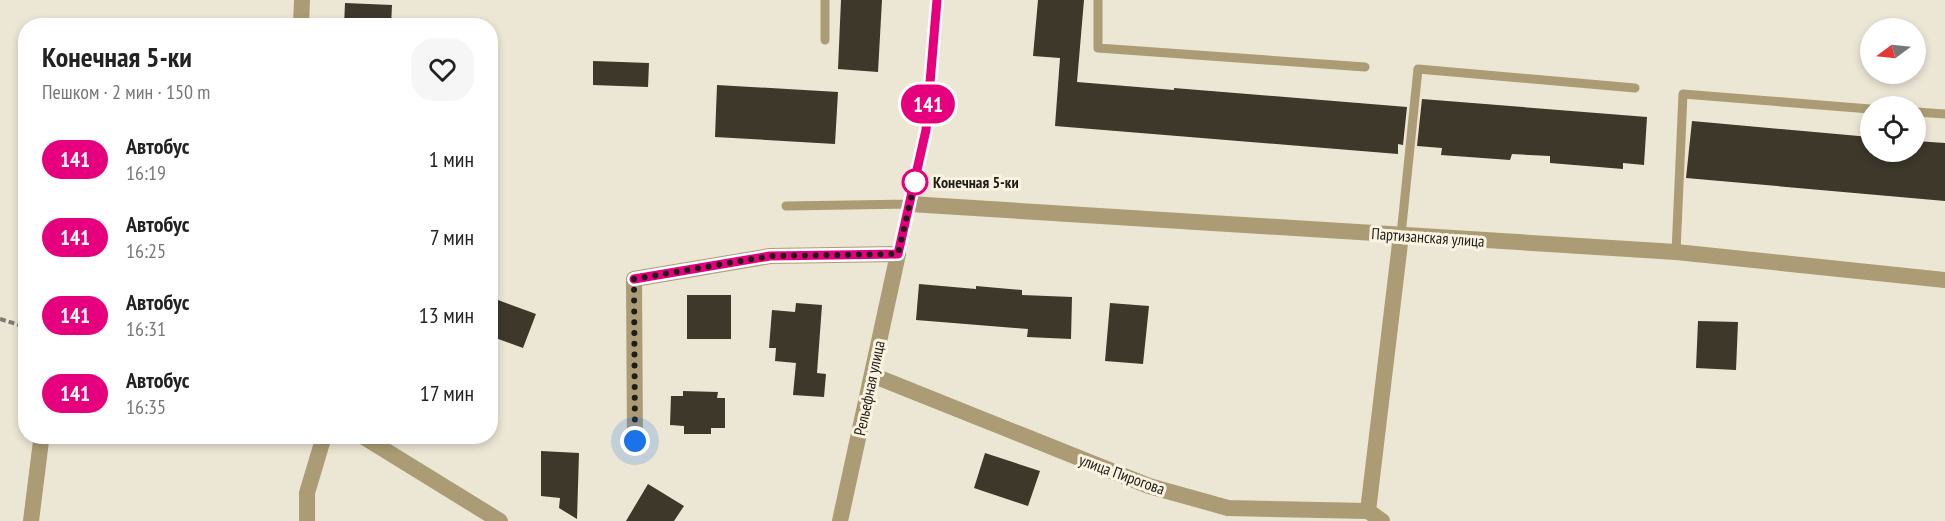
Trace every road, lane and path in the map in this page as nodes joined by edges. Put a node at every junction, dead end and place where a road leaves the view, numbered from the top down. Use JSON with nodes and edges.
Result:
{"nodes":[{"id":1,"x":302,"y":0,"type":"edge"},
{"id":2,"x":825,"y":0,"type":"edge"},
{"id":3,"x":937,"y":0,"type":"edge"},
{"id":4,"x":1098,"y":0,"type":"edge"},
{"id":5,"x":301,"y":18,"type":"edge"},
{"id":6,"x":825,"y":40,"type":"dead end"},
{"id":7,"x":1365,"y":67,"type":"dead end"},
{"id":8,"x":1635,"y":88,"type":"dead end"},
{"id":9,"x":1860,"y":108,"type":"edge"},
{"id":10,"x":1926,"y":113,"type":"edge"},
{"id":11,"x":1945,"y":114,"type":"edge"},
{"id":12,"x":910,"y":204,"type":"junction"},
{"id":13,"x":786,"y":206,"type":"dead end"},
{"id":14,"x":1401,"y":235,"type":"junction"},
{"id":15,"x":1676,"y":252,"type":"junction"},
{"id":16,"x":898,"y":254,"type":"junction"},
{"id":17,"x":1945,"y":280,"type":"edge"},
{"id":18,"x":0,"y":319,"type":"edge"},
{"id":19,"x":18,"y":325,"type":"edge"},
{"id":20,"x":872,"y":375,"type":"junction"},
{"id":21,"x":635,"y":441,"type":"dead end"},
{"id":22,"x":41,"y":444,"type":"edge"},
{"id":23,"x":322,"y":444,"type":"edge"},
{"id":24,"x":375,"y":444,"type":"edge"},
{"id":25,"x":1368,"y":511,"type":"junction"},
{"id":26,"x":31,"y":521,"type":"edge"},
{"id":27,"x":307,"y":521,"type":"edge"},
{"id":28,"x":500,"y":521,"type":"edge"},
{"id":29,"x":840,"y":521,"type":"edge"},
{"id":30,"x":1382,"y":521,"type":"edge"}],
"edges":[{"from":1,"to":5,"type":"street"},
{"from":2,"to":6,"type":"lane"},
{"from":3,"to":12,"type":"lane"},
{"from":4,"to":7,"type":"lane"},
{"from":8,"to":14,"type":"lane"},
{"from":9,"to":15,"type":"lane"},
{"from":10,"to":11,"type":"lane"},
{"from":12,"to":13,"type":"lane"},
{"from":12,"to":14,"type":"street","name":"Партизанская улица"},
{"from":12,"to":16,"type":"lane"},
{"from":14,"to":15,"type":"street","name":"Партизанская улица"},
{"from":14,"to":25,"type":"street"},
{"from":15,"to":17,"type":"street","name":"Партизанская улица"},
{"from":16,"to":20,"type":"street","name":"Рельефная улица"},
{"from":16,"to":21,"type":"street"},
{"from":18,"to":19,"type":"path"},
{"from":20,"to":25,"type":"street","name":"улица Пирогова"},
{"from":20,"to":29,"type":"street","name":"Рельефная улица"},
{"from":22,"to":26,"type":"street"},
{"from":23,"to":27,"type":"street"},
{"from":24,"to":28,"type":"street"},
{"from":25,"to":30,"type":"street"}]}
